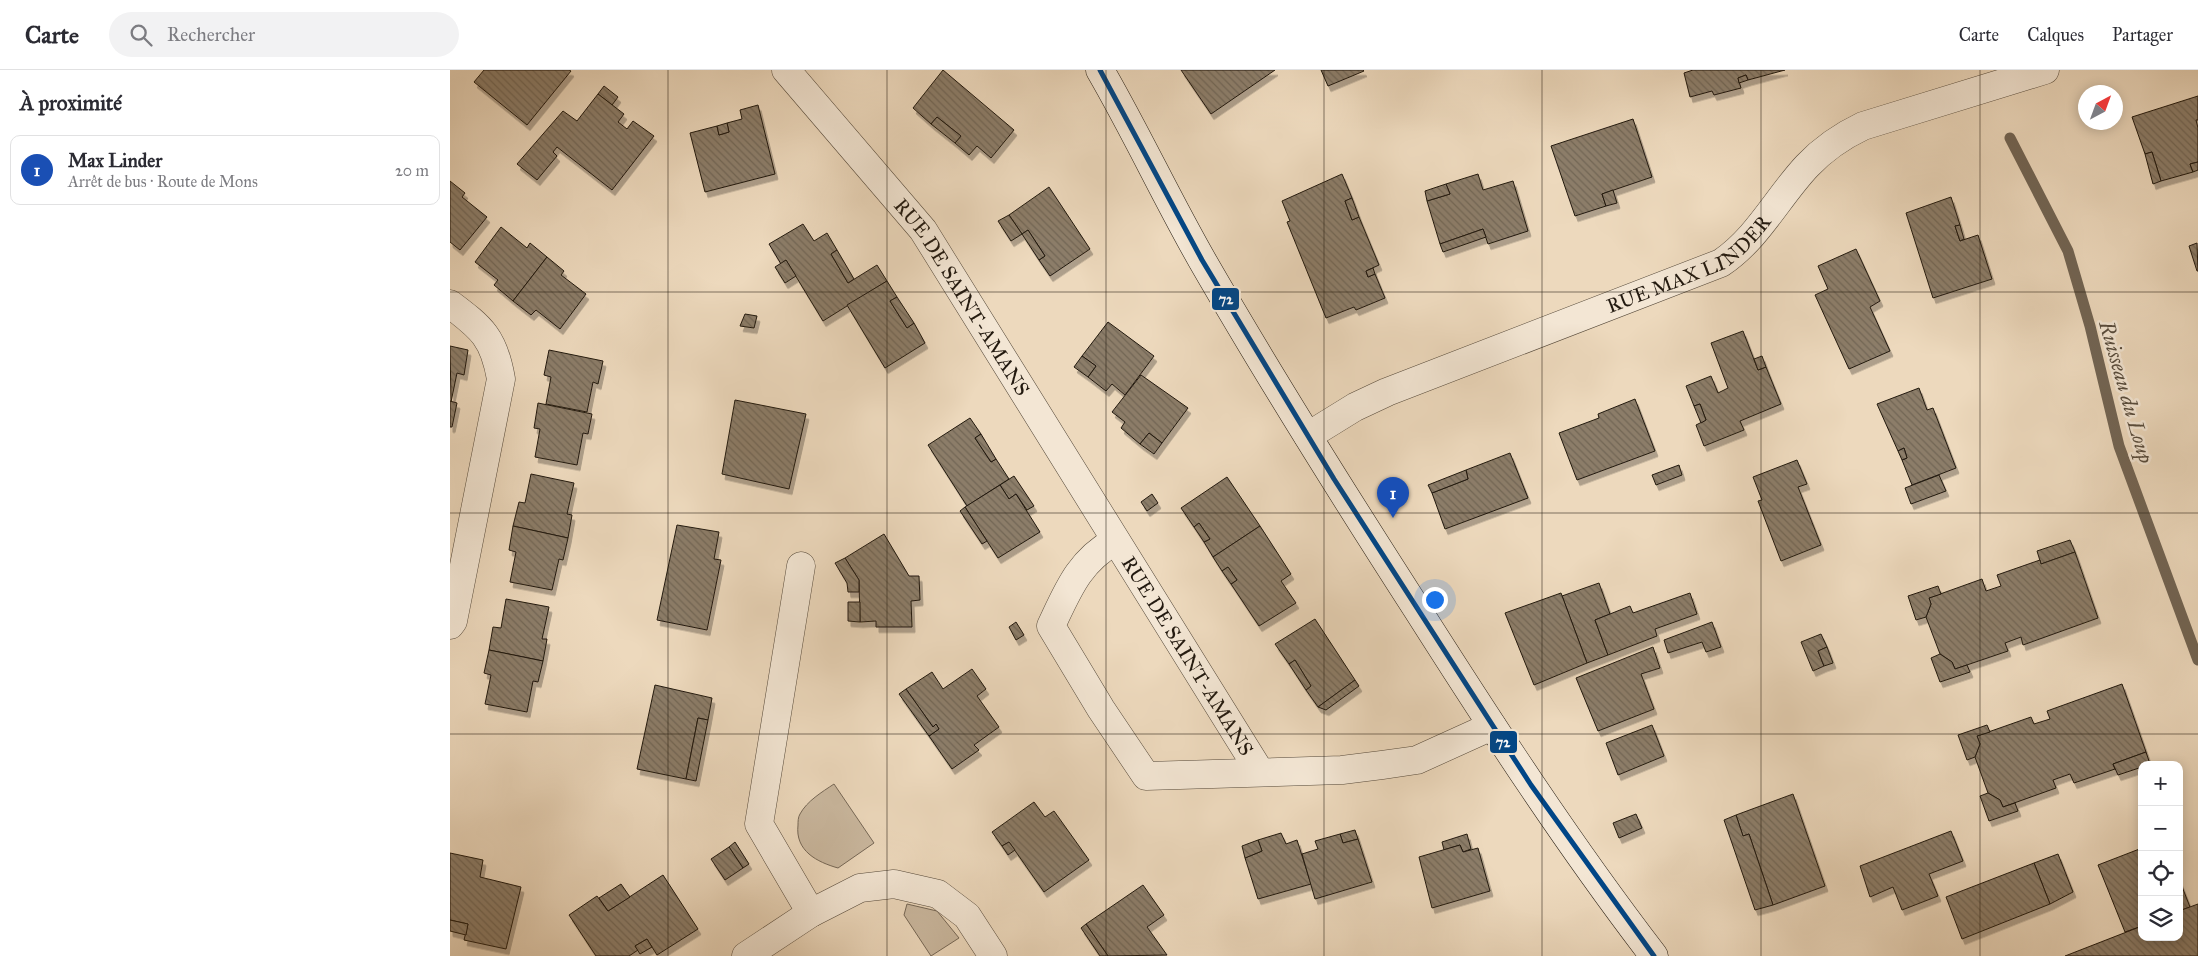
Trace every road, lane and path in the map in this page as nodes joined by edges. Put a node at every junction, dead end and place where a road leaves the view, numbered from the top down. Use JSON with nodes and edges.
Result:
{"nodes":[{"id":1,"x":786,"y":70,"type":"edge"},
{"id":2,"x":1100,"y":70,"type":"edge"},
{"id":3,"x":2045,"y":70,"type":"edge"},
{"id":4,"x":450,"y":304,"type":"edge"},
{"id":5,"x":1308,"y":436,"type":"junction"},
{"id":6,"x":1115,"y":541,"type":"junction"},
{"id":7,"x":801,"y":566,"type":"dead end"},
{"id":8,"x":450,"y":625,"type":"edge"},
{"id":9,"x":1492,"y":726,"type":"junction"},
{"id":10,"x":1260,"y":772,"type":"junction"},
{"id":11,"x":811,"y":913,"type":"junction"},
{"id":12,"x":746,"y":956,"type":"edge"},
{"id":13,"x":993,"y":956,"type":"edge"},
{"id":14,"x":1654,"y":956,"type":"edge"}],
"edges":[{"from":1,"to":6,"type":"street","name":"RUE DE SAINT-AMANS"},
{"from":2,"to":5,"type":"street"},
{"from":3,"to":5,"type":"street","name":"RUE MAX LINDER"},
{"from":4,"to":8,"type":"street"},
{"from":5,"to":9,"type":"street"},
{"from":6,"to":10,"type":"street","name":"RUE DE SAINT-AMANS"},
{"from":6,"to":10,"type":"street","name":"RUE DE SAINT-AMANS"},
{"from":7,"to":11,"type":"street"},
{"from":9,"to":10,"type":"street","name":"RUE DE SAINT-AMANS"},
{"from":9,"to":14,"type":"street"},
{"from":11,"to":12,"type":"street"},
{"from":11,"to":13,"type":"street"}]}
